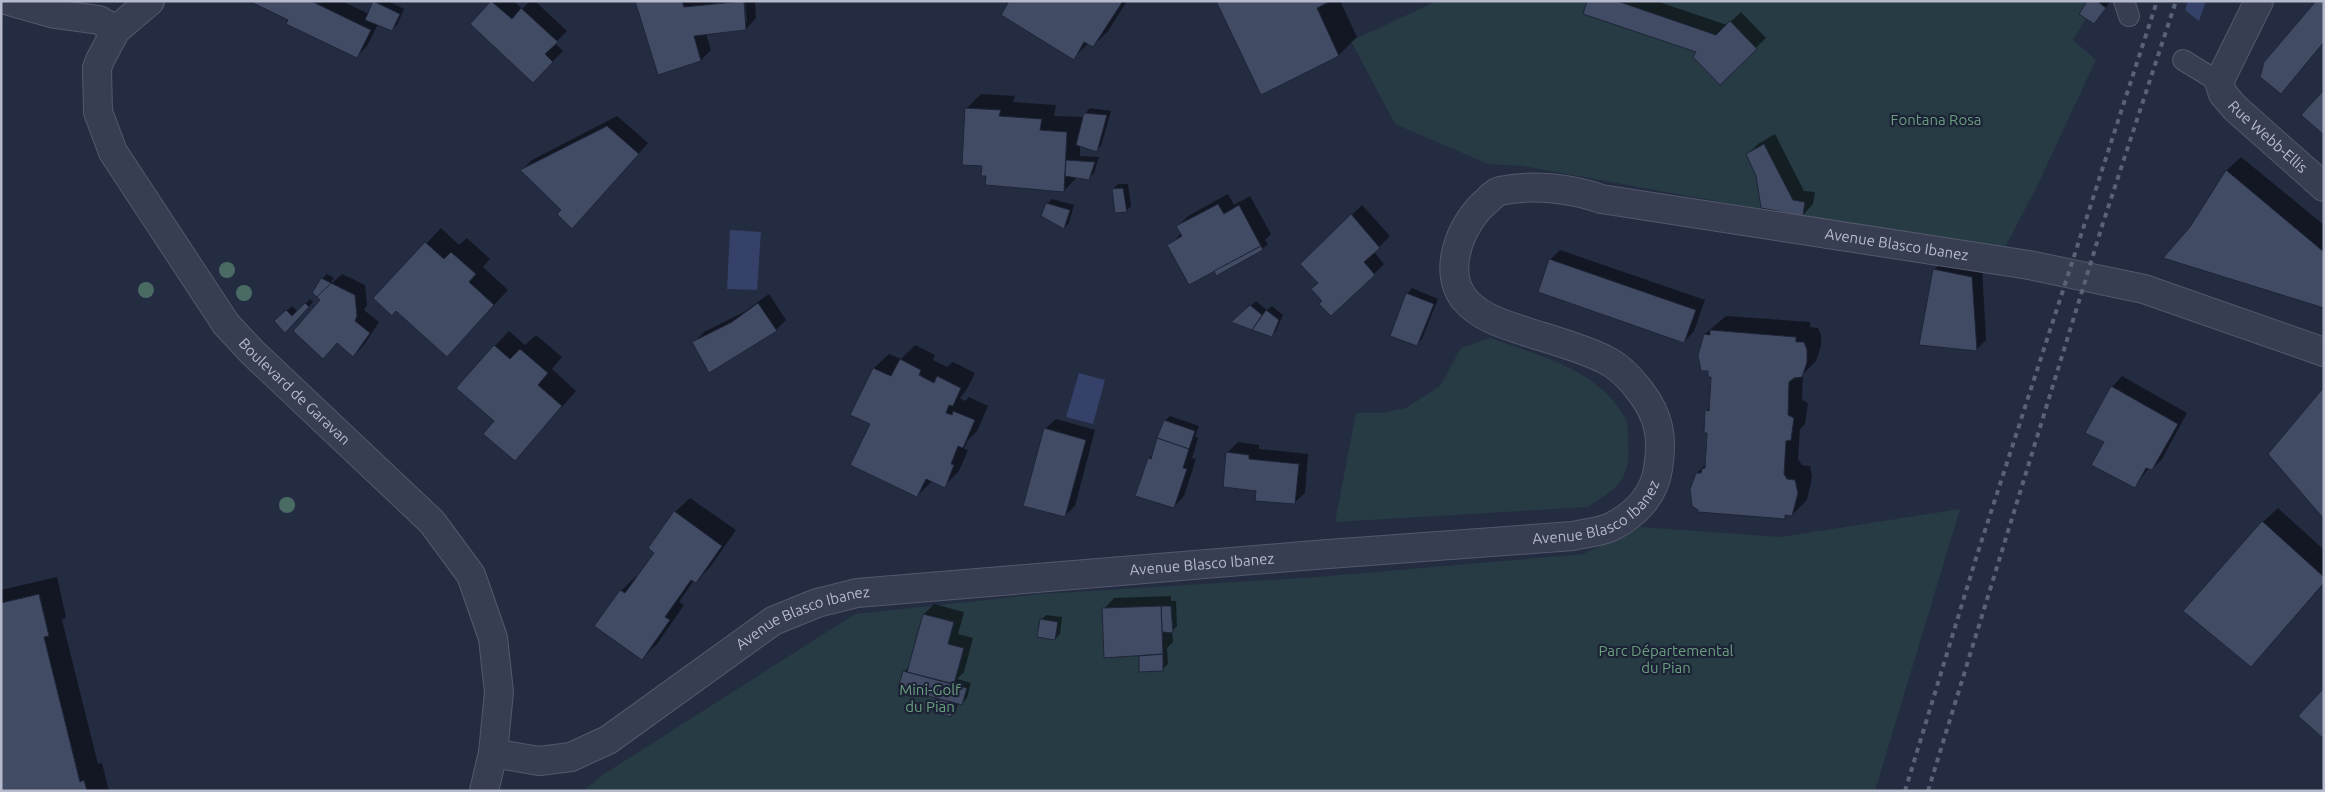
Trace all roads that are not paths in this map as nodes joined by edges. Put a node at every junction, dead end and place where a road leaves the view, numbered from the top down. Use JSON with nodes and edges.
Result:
{"nodes":[{"id":1,"x":9,"y":1,"type":"edge"},
{"id":2,"x":150,"y":1,"type":"edge"},
{"id":3,"x":2259,"y":1,"type":"edge"},
{"id":4,"x":116,"y":30,"type":"junction"},
{"id":5,"x":2183,"y":60,"type":"dead end"},
{"id":6,"x":2219,"y":82,"type":"junction"},
{"id":7,"x":2324,"y":187,"type":"edge"},
{"id":8,"x":2324,"y":352,"type":"edge"},
{"id":9,"x":493,"y":753,"type":"junction"},
{"id":10,"x":484,"y":791,"type":"edge"}],
"edges":[{"from":1,"to":4,"type":"street"},
{"from":2,"to":4,"type":"street","name":"Boulevard de Garavan"},
{"from":3,"to":6,"type":"street"},
{"from":4,"to":9,"type":"street","name":"Boulevard de Garavan"},
{"from":5,"to":6,"type":"lane"},
{"from":6,"to":7,"type":"street","name":"Rue Webb-Ellis"},
{"from":8,"to":9,"type":"street","name":"Avenue Blasco Ibanez"},
{"from":9,"to":10,"type":"street","name":"Boulevard de Garavan"}]}
